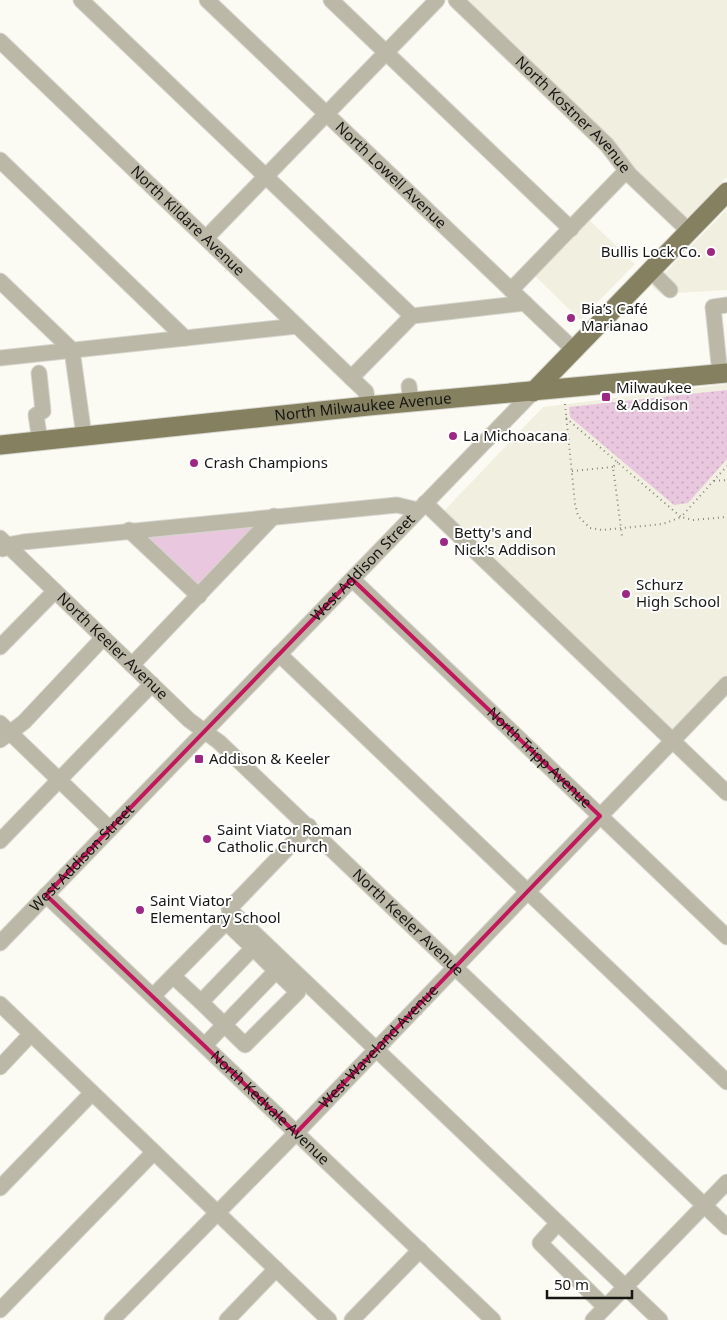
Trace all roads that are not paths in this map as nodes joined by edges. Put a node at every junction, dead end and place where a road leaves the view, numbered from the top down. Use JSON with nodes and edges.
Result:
{"nodes":[{"id":1,"x":81,"y":0,"type":"edge"},
{"id":2,"x":207,"y":0,"type":"edge"},
{"id":3,"x":331,"y":0,"type":"edge"},
{"id":4,"x":436,"y":0,"type":"edge"},
{"id":5,"x":456,"y":0,"type":"edge"},
{"id":6,"x":0,"y":42,"type":"edge"},
{"id":7,"x":386,"y":52,"type":"junction"},
{"id":8,"x":327,"y":113,"type":"junction"},
{"id":9,"x":0,"y":160,"type":"edge"},
{"id":10,"x":626,"y":171,"type":"junction"},
{"id":11,"x":266,"y":176,"type":"junction"},
{"id":12,"x":727,"y":192,"type":"edge"},
{"id":13,"x":571,"y":229,"type":"junction"},
{"id":14,"x":689,"y":231,"type":"junction"},
{"id":15,"x":206,"y":238,"type":"junction"},
{"id":16,"x":651,"y":270,"type":"junction"},
{"id":17,"x":0,"y":281,"type":"edge"},
{"id":18,"x":511,"y":290,"type":"junction"},
{"id":19,"x":670,"y":290,"type":"dead end"},
{"id":20,"x":525,"y":303,"type":"junction"},
{"id":21,"x":727,"y":305,"type":"edge"},
{"id":22,"x":412,"y":316,"type":"junction"},
{"id":23,"x":298,"y":326,"type":"junction"},
{"id":24,"x":185,"y":338,"type":"junction"},
{"id":25,"x":722,"y":338,"type":"edge"},
{"id":26,"x":72,"y":350,"type":"junction"},
{"id":27,"x":574,"y":350,"type":"junction"},
{"id":28,"x":0,"y":358,"type":"edge"},
{"id":29,"x":39,"y":373,"type":"dead end"},
{"id":30,"x":724,"y":373,"type":"edge"},
{"id":31,"x":351,"y":378,"type":"junction"},
{"id":32,"x":533,"y":392,"type":"junction"},
{"id":33,"x":368,"y":406,"type":"junction"},
{"id":34,"x":84,"y":436,"type":"junction"},
{"id":35,"x":40,"y":441,"type":"junction"},
{"id":36,"x":0,"y":445,"type":"edge"},
{"id":37,"x":422,"y":507,"type":"junction"},
{"id":38,"x":274,"y":516,"type":"junction"},
{"id":39,"x":129,"y":530,"type":"junction"},
{"id":40,"x":2,"y":545,"type":"edge"},
{"id":41,"x":352,"y":579,"type":"junction"},
{"id":42,"x":55,"y":591,"type":"junction"},
{"id":43,"x":199,"y":596,"type":"junction"},
{"id":44,"x":103,"y":638,"type":"junction"},
{"id":45,"x":0,"y":647,"type":"edge"},
{"id":46,"x":279,"y":654,"type":"junction"},
{"id":47,"x":132,"y":666,"type":"junction"},
{"id":48,"x":152,"y":684,"type":"junction"},
{"id":49,"x":727,"y":684,"type":"edge"},
{"id":50,"x":3,"y":732,"type":"edge"},
{"id":51,"x":204,"y":732,"type":"junction"},
{"id":52,"x":673,"y":740,"type":"junction"},
{"id":53,"x":59,"y":780,"type":"junction"},
{"id":54,"x":727,"y":793,"type":"edge"},
{"id":55,"x":600,"y":816,"type":"junction"},
{"id":56,"x":309,"y":826,"type":"junction"},
{"id":57,"x":110,"y":829,"type":"junction"},
{"id":58,"x":0,"y":841,"type":"edge"},
{"id":59,"x":528,"y":892,"type":"junction"},
{"id":60,"x":46,"y":894,"type":"junction"},
{"id":61,"x":230,"y":918,"type":"junction"},
{"id":62,"x":727,"y":937,"type":"edge"},
{"id":63,"x":0,"y":943,"type":"edge"},
{"id":64,"x":253,"y":948,"type":"junction"},
{"id":65,"x":455,"y":967,"type":"junction"},
{"id":66,"x":276,"y":971,"type":"junction"},
{"id":67,"x":173,"y":976,"type":"junction"},
{"id":68,"x":153,"y":996,"type":"junction"},
{"id":69,"x":201,"y":1002,"type":"junction"},
{"id":70,"x":0,"y":1004,"type":"edge"},
{"id":71,"x":225,"y":1024,"type":"junction"},
{"id":72,"x":31,"y":1034,"type":"junction"},
{"id":73,"x":204,"y":1045,"type":"junction"},
{"id":74,"x":376,"y":1050,"type":"junction"},
{"id":75,"x":0,"y":1067,"type":"edge"},
{"id":76,"x":727,"y":1082,"type":"edge"},
{"id":77,"x":92,"y":1093,"type":"junction"},
{"id":78,"x":296,"y":1133,"type":"junction"},
{"id":79,"x":154,"y":1152,"type":"junction"},
{"id":80,"x":727,"y":1182,"type":"edge"},
{"id":81,"x":0,"y":1188,"type":"edge"},
{"id":82,"x":704,"y":1206,"type":"junction"},
{"id":83,"x":217,"y":1212,"type":"junction"},
{"id":84,"x":558,"y":1223,"type":"junction"},
{"id":85,"x":727,"y":1228,"type":"edge"},
{"id":86,"x":420,"y":1250,"type":"junction"},
{"id":87,"x":276,"y":1269,"type":"junction"},
{"id":88,"x":625,"y":1287,"type":"junction"},
{"id":89,"x":605,"y":1307,"type":"junction"},
{"id":90,"x":0,"y":1310,"type":"edge"},
{"id":91,"x":112,"y":1320,"type":"edge"},
{"id":92,"x":227,"y":1320,"type":"edge"},
{"id":93,"x":330,"y":1320,"type":"edge"},
{"id":94,"x":352,"y":1320,"type":"edge"},
{"id":95,"x":493,"y":1320,"type":"edge"},
{"id":96,"x":592,"y":1320,"type":"edge"},
{"id":97,"x":660,"y":1320,"type":"edge"}],
"edges":[{"from":1,"to":11,"type":"street"},
{"from":2,"to":8,"type":"street","name":"North Lowell Avenue"},
{"from":3,"to":7,"type":"street"},
{"from":4,"to":7,"type":"street"},
{"from":5,"to":10,"type":"street","name":"North Kostner Avenue"},
{"from":6,"to":15,"type":"street","name":"North Kildare Avenue"},
{"from":7,"to":8,"type":"street"},
{"from":7,"to":13,"type":"street"},
{"from":8,"to":11,"type":"street"},
{"from":8,"to":18,"type":"street","name":"North Lowell Avenue"},
{"from":9,"to":24,"type":"street"},
{"from":10,"to":13,"type":"street"},
{"from":10,"to":14,"type":"street","name":"North Kostner Avenue"},
{"from":11,"to":15,"type":"street"},
{"from":11,"to":22,"type":"street"},
{"from":12,"to":14,"type":"main road","name":"West Addison Street"},
{"from":13,"to":18,"type":"street"},
{"from":14,"to":16,"type":"main road","name":"West Addison Street"},
{"from":15,"to":23,"type":"street","name":"North Kildare Avenue"},
{"from":16,"to":19,"type":"street"},
{"from":16,"to":27,"type":"main road","name":"West Addison Street"},
{"from":17,"to":26,"type":"street"},
{"from":18,"to":20,"type":"street","name":"North Lowell Avenue"},
{"from":20,"to":22,"type":"street"},
{"from":20,"to":27,"type":"street","name":"North Lowell Avenue"},
{"from":21,"to":25,"type":"street"},
{"from":22,"to":31,"type":"street"},
{"from":23,"to":24,"type":"street"},
{"from":23,"to":31,"type":"street","name":"North Kildare Avenue"},
{"from":24,"to":26,"type":"street"},
{"from":25,"to":30,"type":"street"},
{"from":26,"to":28,"type":"street"},
{"from":26,"to":34,"type":"street"},
{"from":27,"to":32,"type":"main road","name":"West Addison Street"},
{"from":29,"to":35,"type":"street"},
{"from":30,"to":32,"type":"main road","name":"North Milwaukee Avenue"},
{"from":31,"to":33,"type":"street","name":"North Kildare Avenue"},
{"from":32,"to":33,"type":"main road","name":"North Milwaukee Avenue"},
{"from":32,"to":37,"type":"street","name":"West Addison Street"},
{"from":33,"to":34,"type":"main road","name":"North Milwaukee Avenue"},
{"from":34,"to":35,"type":"main road","name":"North Milwaukee Avenue"},
{"from":35,"to":36,"type":"main road","name":"North Milwaukee Avenue"},
{"from":37,"to":38,"type":"street"},
{"from":37,"to":41,"type":"street","name":"West Addison Street"},
{"from":37,"to":52,"type":"street"},
{"from":38,"to":39,"type":"street"},
{"from":38,"to":43,"type":"street"},
{"from":39,"to":40,"type":"street"},
{"from":39,"to":43,"type":"street"},
{"from":40,"to":42,"type":"street","name":"North Keeler Avenue"},
{"from":41,"to":46,"type":"street","name":"West Addison Street"},
{"from":41,"to":55,"type":"street","name":"North Tripp Avenue"},
{"from":42,"to":44,"type":"street","name":"North Keeler Avenue"},
{"from":42,"to":45,"type":"street"},
{"from":43,"to":47,"type":"street"},
{"from":44,"to":47,"type":"street","name":"North Keeler Avenue"},
{"from":44,"to":50,"type":"street"},
{"from":46,"to":51,"type":"street","name":"West Addison Street"},
{"from":46,"to":59,"type":"street"},
{"from":47,"to":48,"type":"street","name":"North Keeler Avenue"},
{"from":48,"to":51,"type":"street","name":"North Keeler Avenue"},
{"from":48,"to":53,"type":"street"},
{"from":49,"to":52,"type":"street","name":"West Waveland Avenue"},
{"from":50,"to":53,"type":"street"},
{"from":51,"to":56,"type":"street","name":"North Keeler Avenue"},
{"from":51,"to":57,"type":"street","name":"West Addison Street"},
{"from":52,"to":54,"type":"street"},
{"from":52,"to":55,"type":"street","name":"West Waveland Avenue"},
{"from":53,"to":57,"type":"street"},
{"from":53,"to":58,"type":"street"},
{"from":55,"to":59,"type":"street","name":"West Waveland Avenue"},
{"from":55,"to":62,"type":"street","name":"North Tripp Avenue"},
{"from":56,"to":61,"type":"street"},
{"from":56,"to":65,"type":"street","name":"North Keeler Avenue"},
{"from":57,"to":60,"type":"street","name":"West Addison Street"},
{"from":59,"to":65,"type":"street","name":"West Waveland Avenue"},
{"from":59,"to":76,"type":"street"},
{"from":60,"to":63,"type":"street","name":"West Addison Street"},
{"from":60,"to":68,"type":"street","name":"North Kedvale Avenue"},
{"from":61,"to":64,"type":"street"},
{"from":61,"to":67,"type":"street"},
{"from":61,"to":74,"type":"street"},
{"from":64,"to":66,"type":"street"},
{"from":64,"to":69,"type":"street"},
{"from":65,"to":74,"type":"street","name":"West Waveland Avenue"},
{"from":65,"to":82,"type":"street","name":"North Keeler Avenue"},
{"from":66,"to":71,"type":"street"},
{"from":66,"to":71,"type":"street"},
{"from":67,"to":68,"type":"street"},
{"from":67,"to":69,"type":"street"},
{"from":68,"to":73,"type":"street","name":"North Kedvale Avenue"},
{"from":69,"to":71,"type":"street"},
{"from":70,"to":72,"type":"street"},
{"from":71,"to":73,"type":"street"},
{"from":72,"to":75,"type":"street"},
{"from":72,"to":77,"type":"street"},
{"from":73,"to":78,"type":"street","name":"North Kedvale Avenue"},
{"from":74,"to":78,"type":"street","name":"West Waveland Avenue"},
{"from":74,"to":84,"type":"street"},
{"from":77,"to":79,"type":"street"},
{"from":77,"to":81,"type":"street"},
{"from":78,"to":83,"type":"street","name":"West Waveland Avenue"},
{"from":78,"to":86,"type":"street","name":"North Kedvale Avenue"},
{"from":79,"to":83,"type":"street"},
{"from":79,"to":90,"type":"street"},
{"from":80,"to":82,"type":"street"},
{"from":82,"to":85,"type":"street","name":"North Keeler Avenue"},
{"from":82,"to":88,"type":"street"},
{"from":83,"to":87,"type":"street"},
{"from":83,"to":91,"type":"street","name":"West Waveland Avenue"},
{"from":84,"to":88,"type":"street"},
{"from":84,"to":89,"type":"street"},
{"from":86,"to":94,"type":"street"},
{"from":86,"to":95,"type":"street","name":"North Kedvale Avenue"},
{"from":87,"to":92,"type":"street"},
{"from":87,"to":93,"type":"street"},
{"from":88,"to":89,"type":"street"},
{"from":88,"to":97,"type":"street"},
{"from":89,"to":96,"type":"street"}]}
